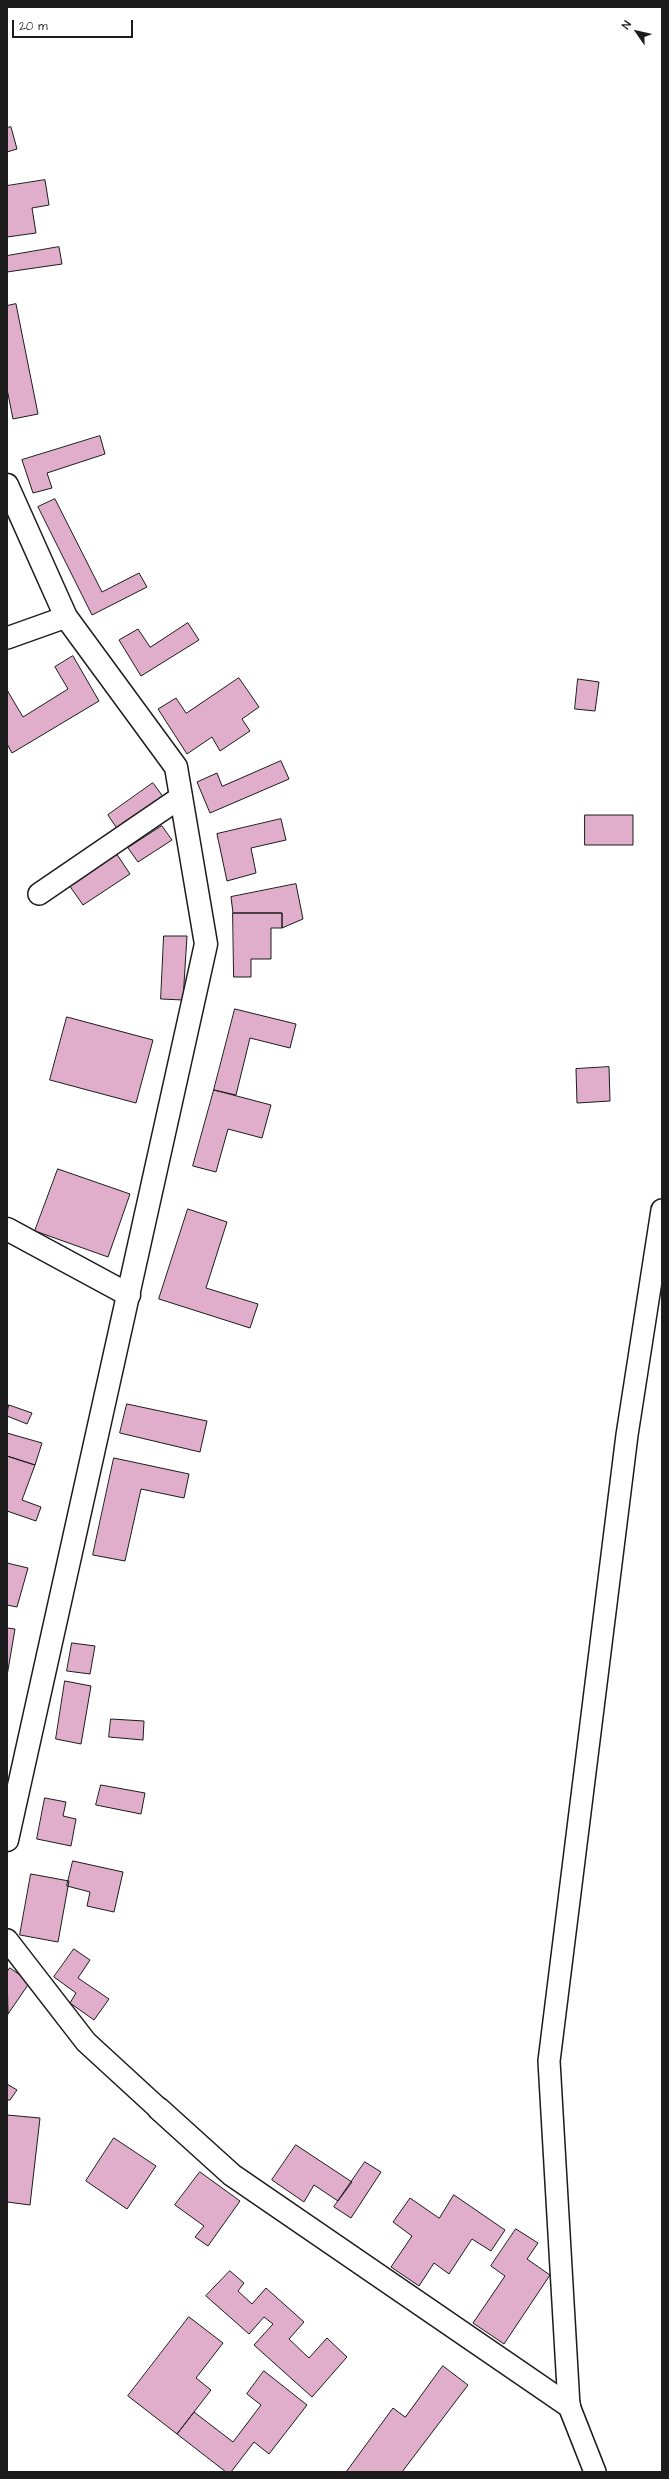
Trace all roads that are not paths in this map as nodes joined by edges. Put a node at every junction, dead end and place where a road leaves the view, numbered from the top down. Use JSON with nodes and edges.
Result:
{"nodes":[{"id":1,"x":7,"y":486,"type":"edge"},
{"id":2,"x":66,"y":617,"type":"junction"},
{"id":3,"x":7,"y":638,"type":"edge"},
{"id":4,"x":181,"y":797,"type":"junction"},
{"id":5,"x":40,"y":894,"type":"dead end"},
{"id":6,"x":662,"y":1210,"type":"edge"},
{"id":7,"x":7,"y":1229,"type":"edge"},
{"id":8,"x":129,"y":1295,"type":"junction"},
{"id":9,"x":7,"y":1840,"type":"edge"},
{"id":10,"x":7,"y":1940,"type":"edge"},
{"id":11,"x":159,"y":2109,"type":"joint"},
{"id":12,"x":569,"y":2406,"type":"junction"},
{"id":13,"x":595,"y":2472,"type":"edge"}],
"edges":[{"from":1,"to":2,"type":"street"},
{"from":2,"to":3,"type":"lane"},
{"from":2,"to":4,"type":"street"},
{"from":4,"to":5,"type":"lane"},
{"from":4,"to":8,"type":"street"},
{"from":6,"to":12,"type":"lane"},
{"from":7,"to":8,"type":"street"},
{"from":8,"to":9,"type":"street"},
{"from":10,"to":11,"type":"lane"},
{"from":11,"to":12,"type":"street"},
{"from":12,"to":13,"type":"lane"}]}
